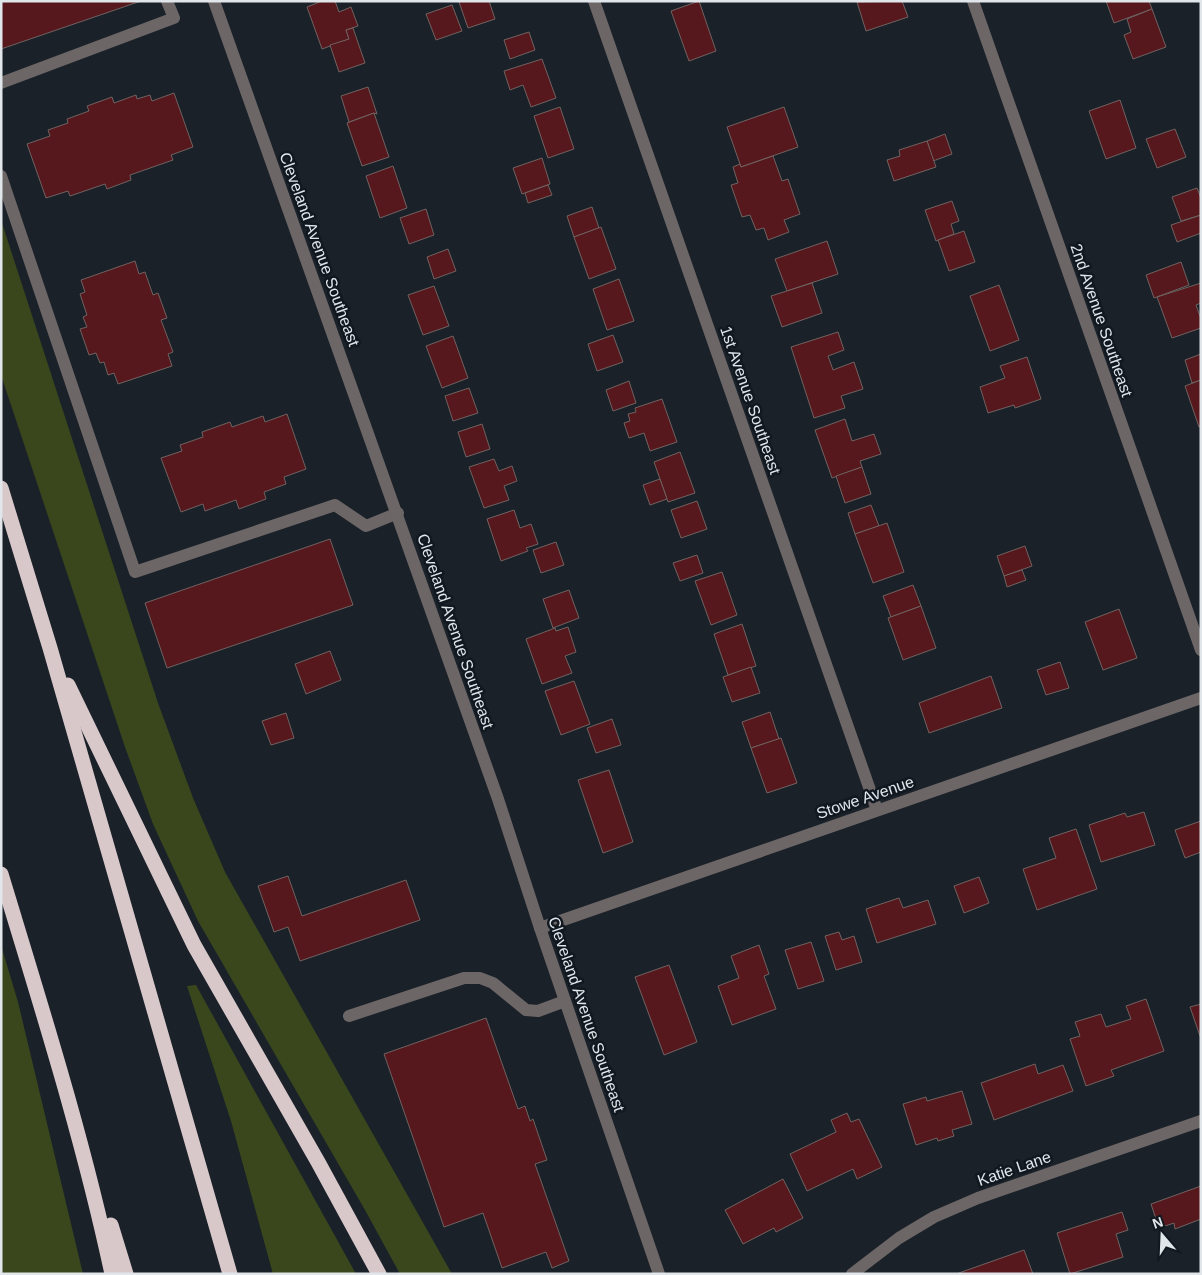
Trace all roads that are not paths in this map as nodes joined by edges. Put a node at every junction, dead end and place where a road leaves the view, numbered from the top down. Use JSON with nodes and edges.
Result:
{"nodes":[{"id":1,"x":167,"y":1,"type":"edge"},
{"id":2,"x":214,"y":1,"type":"edge"},
{"id":3,"x":594,"y":1,"type":"edge"},
{"id":4,"x":973,"y":1,"type":"edge"},
{"id":5,"x":1,"y":82,"type":"edge"},
{"id":6,"x":1,"y":176,"type":"edge"},
{"id":7,"x":1,"y":488,"type":"edge"},
{"id":8,"x":398,"y":513,"type":"junction"},
{"id":9,"x":50,"y":648,"type":"junction"},
{"id":10,"x":1201,"y":650,"type":"edge"},
{"id":11,"x":1201,"y":698,"type":"edge"},
{"id":12,"x":877,"y":810,"type":"junction"},
{"id":13,"x":1,"y":874,"type":"edge"},
{"id":14,"x":540,"y":928,"type":"junction"},
{"id":15,"x":565,"y":1001,"type":"junction"},
{"id":16,"x":349,"y":1016,"type":"dead end"},
{"id":17,"x":71,"y":1108,"type":"junction"},
{"id":18,"x":1201,"y":1120,"type":"edge"},
{"id":19,"x":112,"y":1274,"type":"edge"},
{"id":20,"x":126,"y":1274,"type":"edge"},
{"id":21,"x":230,"y":1274,"type":"edge"},
{"id":22,"x":379,"y":1274,"type":"edge"},
{"id":23,"x":660,"y":1274,"type":"edge"},
{"id":24,"x":852,"y":1274,"type":"edge"}],
"edges":[{"from":1,"to":5,"type":"street"},
{"from":2,"to":8,"type":"street","name":"Cleveland Avenue Southeast"},
{"from":3,"to":12,"type":"street","name":"1st Avenue Southeast"},
{"from":4,"to":10,"type":"street","name":"2nd Avenue Southeast"},
{"from":6,"to":8,"type":"street"},
{"from":7,"to":9,"type":"highway"},
{"from":8,"to":14,"type":"street","name":"Cleveland Avenue Southeast"},
{"from":9,"to":21,"type":"highway"},
{"from":9,"to":22,"type":"highway"},
{"from":11,"to":12,"type":"street","name":"Stowe Avenue"},
{"from":12,"to":14,"type":"street","name":"Stowe Avenue"},
{"from":13,"to":17,"type":"highway"},
{"from":14,"to":15,"type":"street","name":"Cleveland Avenue Southeast"},
{"from":15,"to":16,"type":"street"},
{"from":15,"to":23,"type":"street","name":"Cleveland Avenue Southeast"},
{"from":17,"to":19,"type":"highway"},
{"from":17,"to":20,"type":"highway"},
{"from":18,"to":24,"type":"street","name":"Katie Lane"}]}
